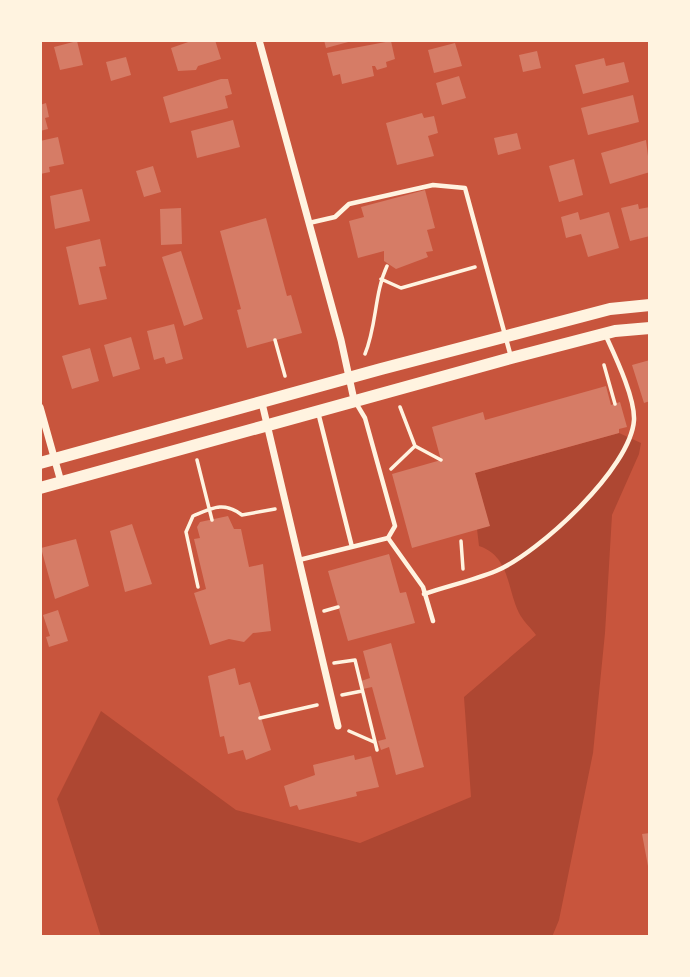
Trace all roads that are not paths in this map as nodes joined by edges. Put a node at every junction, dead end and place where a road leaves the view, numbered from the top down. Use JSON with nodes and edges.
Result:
{"nodes":[{"id":1,"x":259,"y":40,"type":"edge"},
{"id":2,"x":309,"y":223,"type":"junction"},
{"id":3,"x":650,"y":305,"type":"edge"},
{"id":4,"x":650,"y":328,"type":"edge"},
{"id":5,"x":606,"y":333,"type":"junction"},
{"id":6,"x":506,"y":336,"type":"junction"},
{"id":7,"x":511,"y":358,"type":"junction"},
{"id":8,"x":349,"y":377,"type":"junction"},
{"id":9,"x":354,"y":400,"type":"junction"},
{"id":10,"x":262,"y":403,"type":"junction"},
{"id":11,"x":40,"y":407,"type":"edge"},
{"id":12,"x":317,"y":411,"type":"junction"},
{"id":13,"x":267,"y":426,"type":"junction"},
{"id":14,"x":55,"y":459,"type":"junction"},
{"id":15,"x":40,"y":463,"type":"edge"},
{"id":16,"x":61,"y":482,"type":"junction"},
{"id":17,"x":40,"y":488,"type":"edge"},
{"id":18,"x":388,"y":538,"type":"junction"},
{"id":19,"x":352,"y":547,"type":"junction"},
{"id":20,"x":299,"y":561,"type":"junction"},
{"id":21,"x":425,"y":594,"type":"junction"},
{"id":22,"x":433,"y":621,"type":"dead end"},
{"id":23,"x":338,"y":726,"type":"road end"}],
"edges":[{"from":1,"to":2,"type":"street"},
{"from":2,"to":6,"type":"lane"},
{"from":2,"to":8,"type":"street"},
{"from":3,"to":6,"type":"main road"},
{"from":4,"to":5,"type":"main road"},
{"from":5,"to":7,"type":"main road"},
{"from":5,"to":21,"type":"lane"},
{"from":6,"to":7,"type":"lane"},
{"from":6,"to":8,"type":"main road"},
{"from":7,"to":9,"type":"main road"},
{"from":8,"to":9,"type":"street"},
{"from":8,"to":10,"type":"main road"},
{"from":9,"to":12,"type":"main road"},
{"from":9,"to":18,"type":"lane"},
{"from":10,"to":13,"type":"street"},
{"from":10,"to":14,"type":"main road"},
{"from":11,"to":14,"type":"street"},
{"from":12,"to":13,"type":"main road"},
{"from":12,"to":19,"type":"lane"},
{"from":13,"to":16,"type":"main road"},
{"from":13,"to":20,"type":"street"},
{"from":14,"to":15,"type":"main road"},
{"from":14,"to":16,"type":"street"},
{"from":16,"to":17,"type":"main road"},
{"from":18,"to":19,"type":"lane"},
{"from":18,"to":21,"type":"lane"},
{"from":19,"to":20,"type":"lane"},
{"from":20,"to":23,"type":"street"},
{"from":21,"to":22,"type":"lane"}]}
